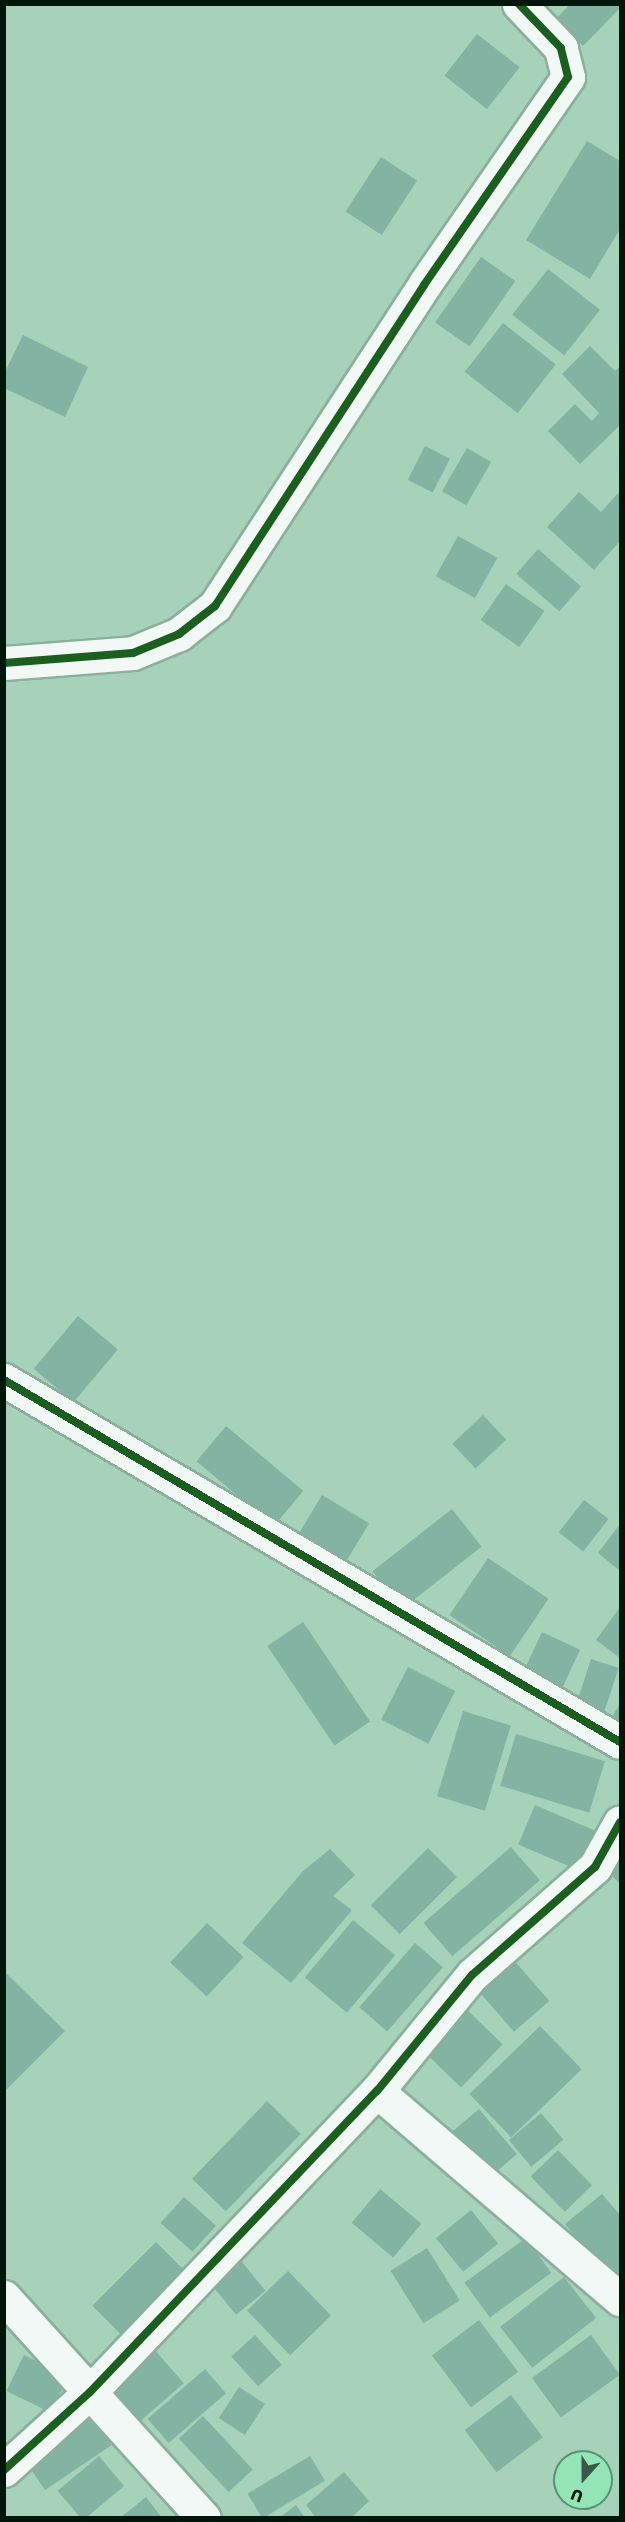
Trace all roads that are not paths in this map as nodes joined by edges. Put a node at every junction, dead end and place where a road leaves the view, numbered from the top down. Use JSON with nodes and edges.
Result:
{"nodes":[{"id":1,"x":519,"y":4,"type":"edge"},
{"id":2,"x":4,"y":663,"type":"edge"},
{"id":3,"x":4,"y":1380,"type":"edge"},
{"id":4,"x":621,"y":1742,"type":"edge"},
{"id":5,"x":621,"y":1822,"type":"edge"},
{"id":6,"x":377,"y":2091,"type":"junction"},
{"id":7,"x":4,"y":2297,"type":"edge"},
{"id":8,"x":621,"y":2300,"type":"edge"},
{"id":9,"x":90,"y":2392,"type":"junction"},
{"id":10,"x":4,"y":2470,"type":"edge"},
{"id":11,"x":204,"y":2517,"type":"edge"}],
"edges":[{"from":1,"to":2,"type":"street"},
{"from":3,"to":4,"type":"street"},
{"from":5,"to":6,"type":"street"},
{"from":6,"to":8,"type":"street"},
{"from":6,"to":9,"type":"street"},
{"from":7,"to":9,"type":"street"},
{"from":9,"to":10,"type":"street"},
{"from":9,"to":11,"type":"street"}]}
